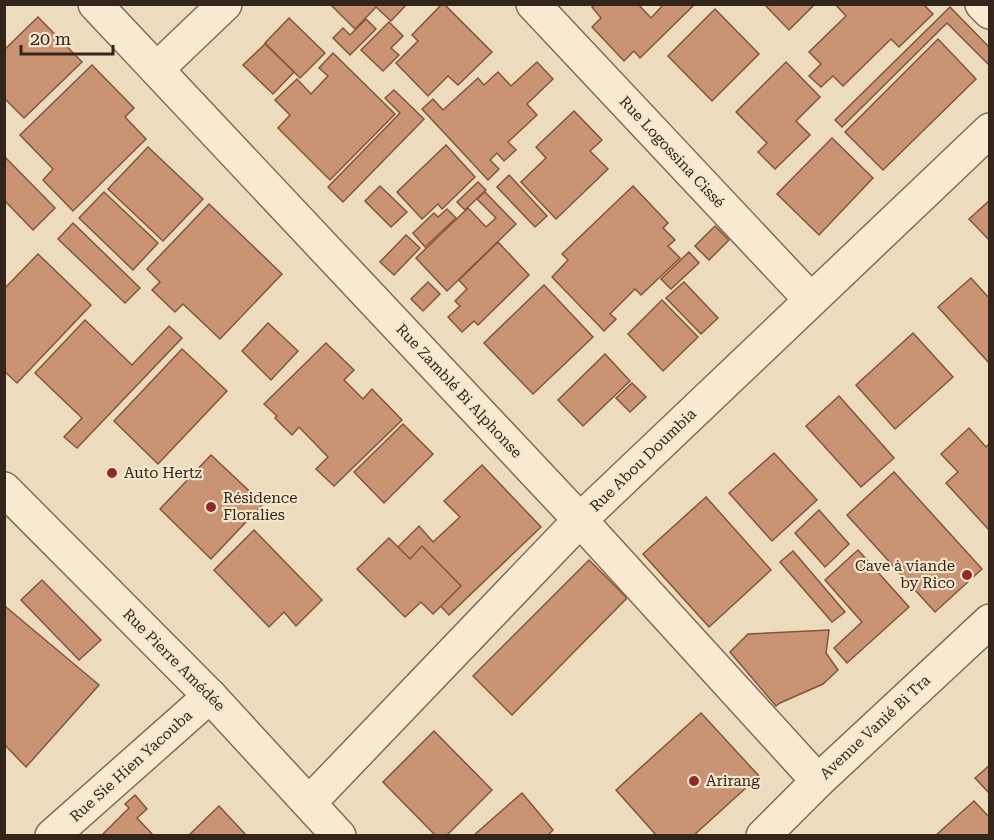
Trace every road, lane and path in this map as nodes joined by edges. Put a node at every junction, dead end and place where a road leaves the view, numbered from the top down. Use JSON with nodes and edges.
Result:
{"nodes":[{"id":1,"x":95,"y":4,"type":"edge"},
{"id":2,"x":225,"y":4,"type":"edge"},
{"id":3,"x":533,"y":4,"type":"edge"},
{"id":4,"x":982,"y":4,"type":"edge"},
{"id":5,"x":990,"y":12,"type":"edge"},
{"id":6,"x":157,"y":69,"type":"junction"},
{"id":7,"x":990,"y":130,"type":"edge"},
{"id":8,"x":812,"y":300,"type":"junction"},
{"id":9,"x":4,"y":489,"type":"edge"},
{"id":10,"x":580,"y":520,"type":"junction"},
{"id":11,"x":990,"y":621,"type":"edge"},
{"id":12,"x":210,"y":696,"type":"junction"},
{"id":13,"x":818,"y":781,"type":"junction"},
{"id":14,"x":309,"y":803,"type":"junction"},
{"id":15,"x":52,"y":836,"type":"edge"},
{"id":16,"x":339,"y":836,"type":"edge"},
{"id":17,"x":763,"y":836,"type":"edge"}],
"edges":[{"from":1,"to":6,"type":"street","name":"Rue Zamblé Bi Alphonse"},
{"from":2,"to":6,"type":"street"},
{"from":3,"to":8,"type":"street","name":"Rue Logossina Cissé"},
{"from":4,"to":5,"type":"street"},
{"from":6,"to":10,"type":"street","name":"Rue Zamblé Bi Alphonse"},
{"from":7,"to":8,"type":"street","name":"Rue Abou Doumbia"},
{"from":8,"to":10,"type":"street","name":"Rue Abou Doumbia"},
{"from":9,"to":12,"type":"street","name":"Rue Pierre Amédée"},
{"from":10,"to":13,"type":"street","name":"Rue Zamblé Bi Alphonse"},
{"from":10,"to":14,"type":"street","name":"Rue Abou Doumbia"},
{"from":11,"to":13,"type":"street","name":"Avenue Vanié Bi Tra"},
{"from":12,"to":14,"type":"street","name":"Rue Pierre Amédée"},
{"from":12,"to":15,"type":"street","name":"Rue Sie Hien Yacouba"},
{"from":13,"to":17,"type":"street","name":"Avenue Vanié Bi Tra"},
{"from":14,"to":16,"type":"street","name":"Rue Pierre Amédée"}]}
